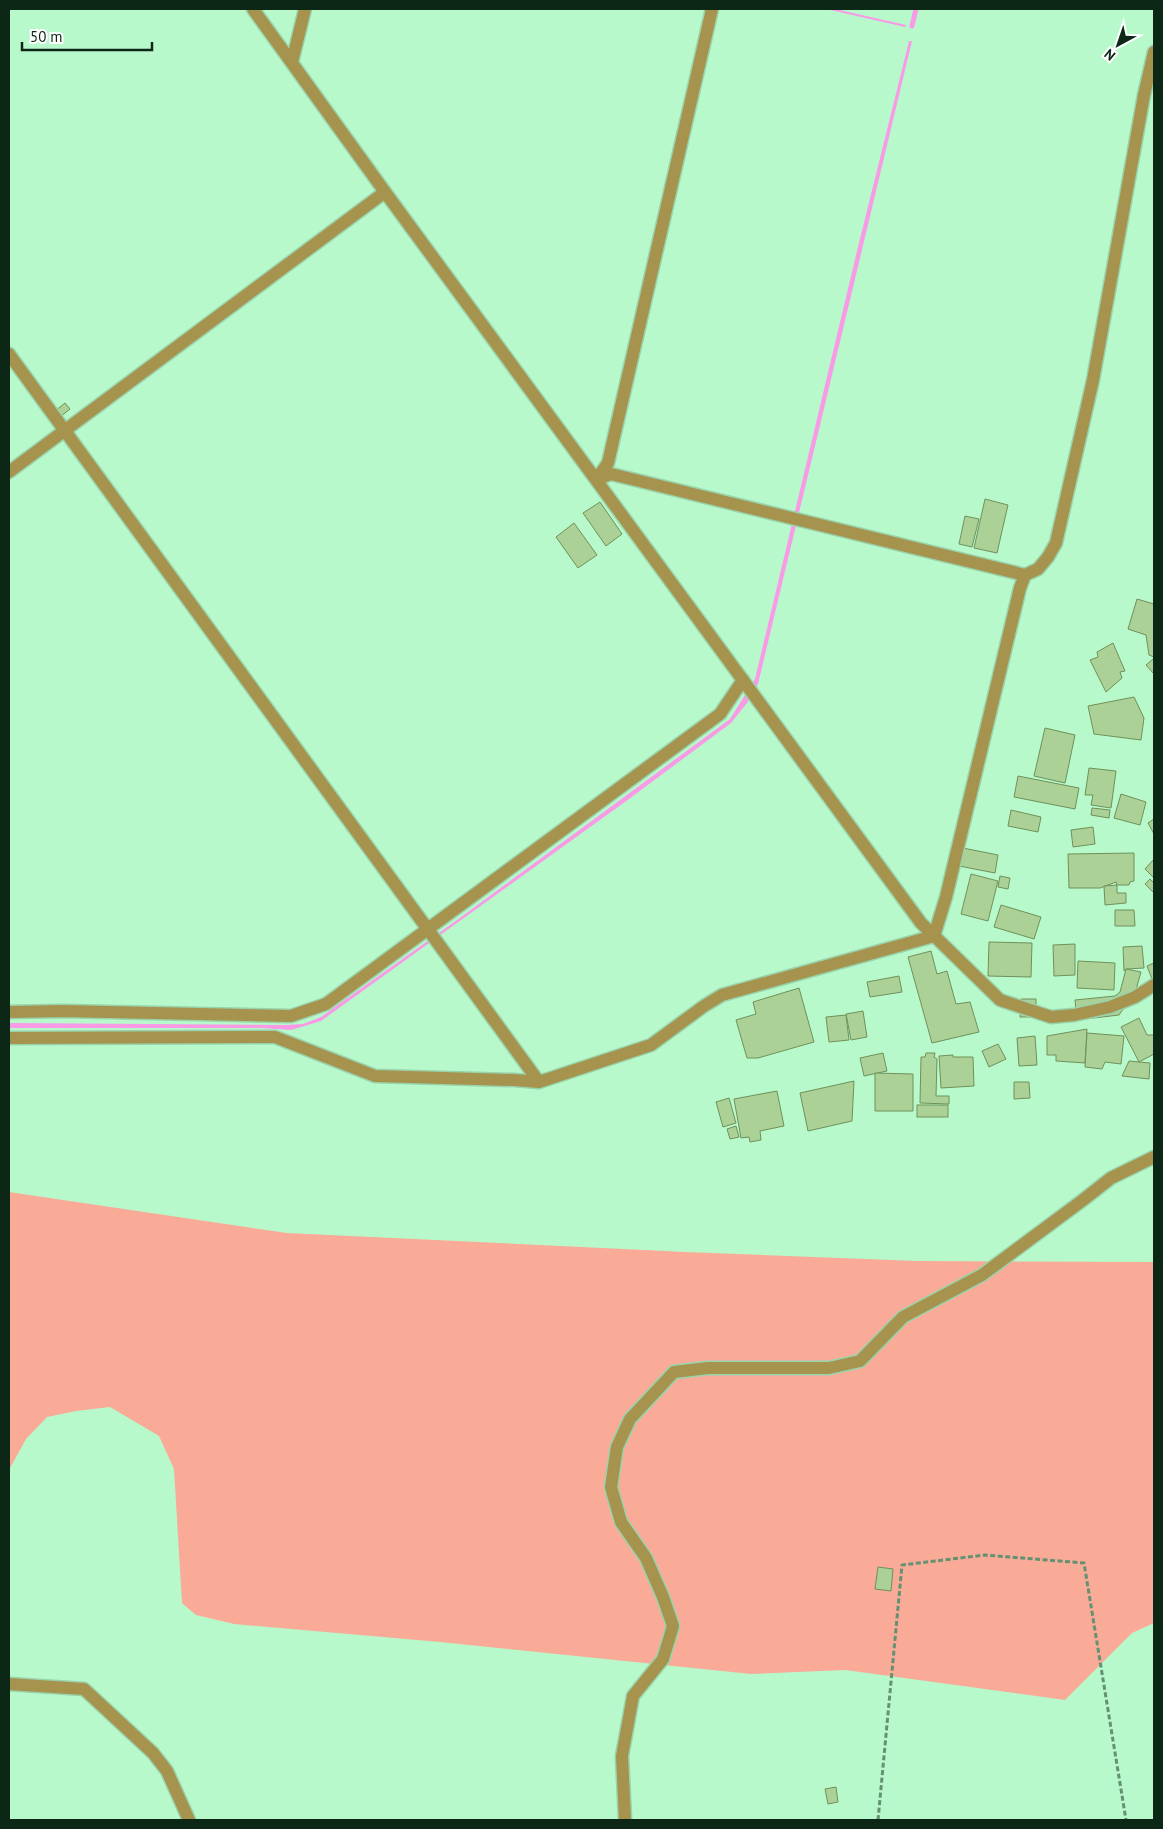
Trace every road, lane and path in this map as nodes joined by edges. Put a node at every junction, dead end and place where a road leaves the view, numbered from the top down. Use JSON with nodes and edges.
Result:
{"nodes":[{"id":1,"x":253,"y":9,"type":"edge"},
{"id":2,"x":305,"y":9,"type":"edge"},
{"id":3,"x":712,"y":9,"type":"edge"},
{"id":4,"x":1154,"y":52,"type":"edge"},
{"id":5,"x":292,"y":62,"type":"junction"},
{"id":6,"x":385,"y":192,"type":"junction"},
{"id":7,"x":9,"y":354,"type":"edge"},
{"id":8,"x":65,"y":431,"type":"junction"},
{"id":9,"x":9,"y":472,"type":"edge"},
{"id":10,"x":597,"y":479,"type":"junction"},
{"id":11,"x":1025,"y":574,"type":"junction"},
{"id":12,"x":742,"y":680,"type":"junction"},
{"id":13,"x":427,"y":929,"type":"junction"},
{"id":14,"x":934,"y":936,"type":"junction"},
{"id":15,"x":1154,"y":985,"type":"edge"},
{"id":16,"x":9,"y":1012,"type":"edge"},
{"id":17,"x":9,"y":1038,"type":"edge"},
{"id":18,"x":539,"y":1082,"type":"junction"},
{"id":19,"x":1154,"y":1157,"type":"edge"},
{"id":20,"x":9,"y":1684,"type":"edge"},
{"id":21,"x":189,"y":1820,"type":"edge"},
{"id":22,"x":625,"y":1820,"type":"edge"},
{"id":23,"x":878,"y":1820,"type":"edge"},
{"id":24,"x":1126,"y":1820,"type":"edge"}],
"edges":[{"from":1,"to":5,"type":"street"},
{"from":2,"to":5,"type":"street"},
{"from":3,"to":10,"type":"street"},
{"from":4,"to":11,"type":"street"},
{"from":5,"to":6,"type":"street"},
{"from":6,"to":8,"type":"street"},
{"from":6,"to":10,"type":"street"},
{"from":7,"to":8,"type":"street"},
{"from":8,"to":9,"type":"street"},
{"from":8,"to":13,"type":"street"},
{"from":10,"to":11,"type":"street"},
{"from":10,"to":12,"type":"street"},
{"from":11,"to":14,"type":"street"},
{"from":12,"to":13,"type":"street"},
{"from":12,"to":14,"type":"street"},
{"from":13,"to":16,"type":"street"},
{"from":13,"to":18,"type":"street"},
{"from":14,"to":15,"type":"street"},
{"from":14,"to":18,"type":"street"},
{"from":17,"to":18,"type":"street"},
{"from":19,"to":22,"type":"street"},
{"from":20,"to":21,"type":"street"},
{"from":23,"to":24,"type":"path"}]}
